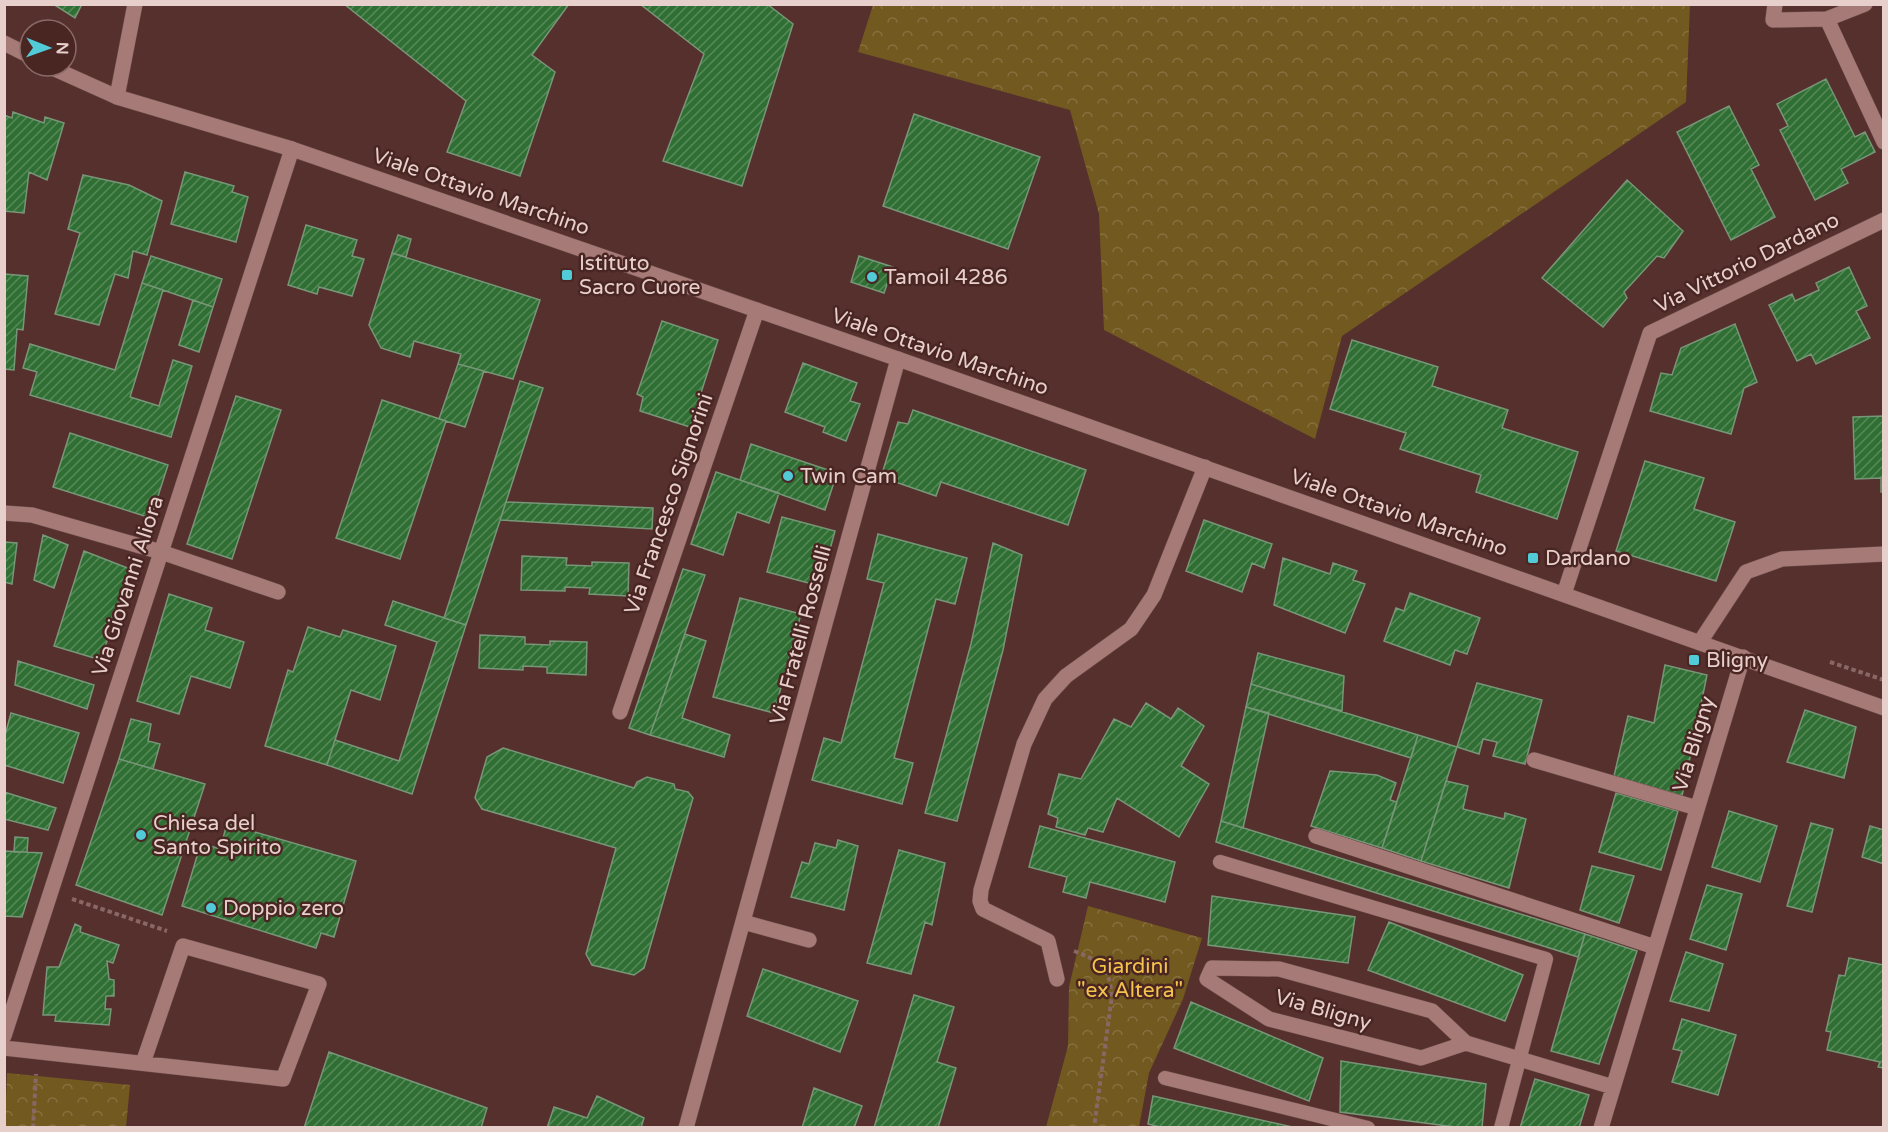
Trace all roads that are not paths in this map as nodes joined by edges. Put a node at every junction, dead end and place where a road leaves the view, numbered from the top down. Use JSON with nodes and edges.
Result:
{"nodes":[{"id":1,"x":135,"y":4,"type":"edge"},
{"id":2,"x":1775,"y":4,"type":"edge"},
{"id":3,"x":1865,"y":4,"type":"edge"},
{"id":4,"x":1827,"y":19,"type":"junction"},
{"id":5,"x":4,"y":43,"type":"edge"},
{"id":6,"x":18,"y":50,"type":"edge"},
{"id":7,"x":75,"y":78,"type":"edge"},
{"id":8,"x":117,"y":97,"type":"junction"},
{"id":9,"x":1884,"y":142,"type":"edge"},
{"id":10,"x":292,"y":149,"type":"junction"},
{"id":11,"x":1884,"y":220,"type":"edge"},
{"id":12,"x":757,"y":310,"type":"junction"},
{"id":13,"x":898,"y":359,"type":"junction"},
{"id":14,"x":1205,"y":467,"type":"junction"},
{"id":15,"x":4,"y":513,"type":"edge"},
{"id":16,"x":161,"y":552,"type":"junction"},
{"id":17,"x":1884,"y":554,"type":"edge"},
{"id":18,"x":278,"y":592,"type":"dead end"},
{"id":19,"x":1564,"y":594,"type":"junction"},
{"id":20,"x":1700,"y":642,"type":"junction"},
{"id":21,"x":1743,"y":657,"type":"junction"},
{"id":22,"x":1884,"y":708,"type":"edge"},
{"id":23,"x":620,"y":712,"type":"dead end"},
{"id":24,"x":1534,"y":760,"type":"dead end"},
{"id":25,"x":1697,"y":808,"type":"junction"},
{"id":26,"x":1316,"y":836,"type":"dead end"},
{"id":27,"x":1220,"y":862,"type":"dead end"},
{"id":28,"x":743,"y":922,"type":"junction"},
{"id":29,"x":809,"y":940,"type":"dead end"},
{"id":30,"x":1655,"y":947,"type":"junction"},
{"id":31,"x":1057,"y":979,"type":"dead end"},
{"id":32,"x":4,"y":1036,"type":"edge"},
{"id":33,"x":1466,"y":1043,"type":"junction"},
{"id":34,"x":4,"y":1048,"type":"edge"},
{"id":35,"x":1520,"y":1059,"type":"junction"},
{"id":36,"x":143,"y":1063,"type":"junction"},
{"id":37,"x":1165,"y":1078,"type":"dead end"},
{"id":38,"x":1613,"y":1087,"type":"junction"},
{"id":39,"x":686,"y":1128,"type":"edge"},
{"id":40,"x":1368,"y":1128,"type":"edge"},
{"id":41,"x":1501,"y":1128,"type":"edge"},
{"id":42,"x":1601,"y":1128,"type":"edge"}],
"edges":[{"from":1,"to":8,"type":"street"},
{"from":2,"to":4,"type":"street"},
{"from":3,"to":4,"type":"street"},
{"from":4,"to":9,"type":"street"},
{"from":5,"to":6,"type":"street"},
{"from":7,"to":8,"type":"street","name":"Viale Ottavio Marchino"},
{"from":8,"to":10,"type":"street","name":"Viale Ottavio Marchino"},
{"from":10,"to":12,"type":"street","name":"Viale Ottavio Marchino"},
{"from":10,"to":16,"type":"street","name":"Via Giovanni Aliora"},
{"from":11,"to":19,"type":"street","name":"Via Vittorio Dardano"},
{"from":12,"to":13,"type":"street","name":"Viale Ottavio Marchino"},
{"from":12,"to":23,"type":"street","name":"Via Francesco Signorini"},
{"from":13,"to":14,"type":"street","name":"Viale Ottavio Marchino"},
{"from":13,"to":28,"type":"street","name":"Via Fratelli Rosselli"},
{"from":14,"to":19,"type":"street","name":"Viale Ottavio Marchino"},
{"from":14,"to":31,"type":"street"},
{"from":15,"to":16,"type":"street"},
{"from":16,"to":18,"type":"street"},
{"from":16,"to":32,"type":"street","name":"Via Giovanni Aliora"},
{"from":17,"to":20,"type":"street"},
{"from":19,"to":20,"type":"street","name":"Viale Ottavio Marchino"},
{"from":20,"to":21,"type":"street","name":"Viale Ottavio Marchino"},
{"from":21,"to":22,"type":"street","name":"Viale Ottavio Marchino"},
{"from":21,"to":25,"type":"street","name":"Via Bligny"},
{"from":24,"to":25,"type":"street","name":"Via Bligny"},
{"from":25,"to":30,"type":"street","name":"Via Bligny"},
{"from":26,"to":30,"type":"street"},
{"from":27,"to":35,"type":"lane"},
{"from":28,"to":29,"type":"street"},
{"from":28,"to":39,"type":"street","name":"Via Fratelli Rosselli"},
{"from":30,"to":38,"type":"street","name":"Via Bligny"},
{"from":33,"to":33,"type":"street","name":"Via Bligny"},
{"from":33,"to":35,"type":"street","name":"Via Bligny"},
{"from":34,"to":36,"type":"street"},
{"from":35,"to":38,"type":"street","name":"Via Bligny"},
{"from":35,"to":41,"type":"lane"},
{"from":36,"to":36,"type":"street"},
{"from":37,"to":40,"type":"lane"},
{"from":38,"to":42,"type":"street","name":"Via Bligny"}]}
